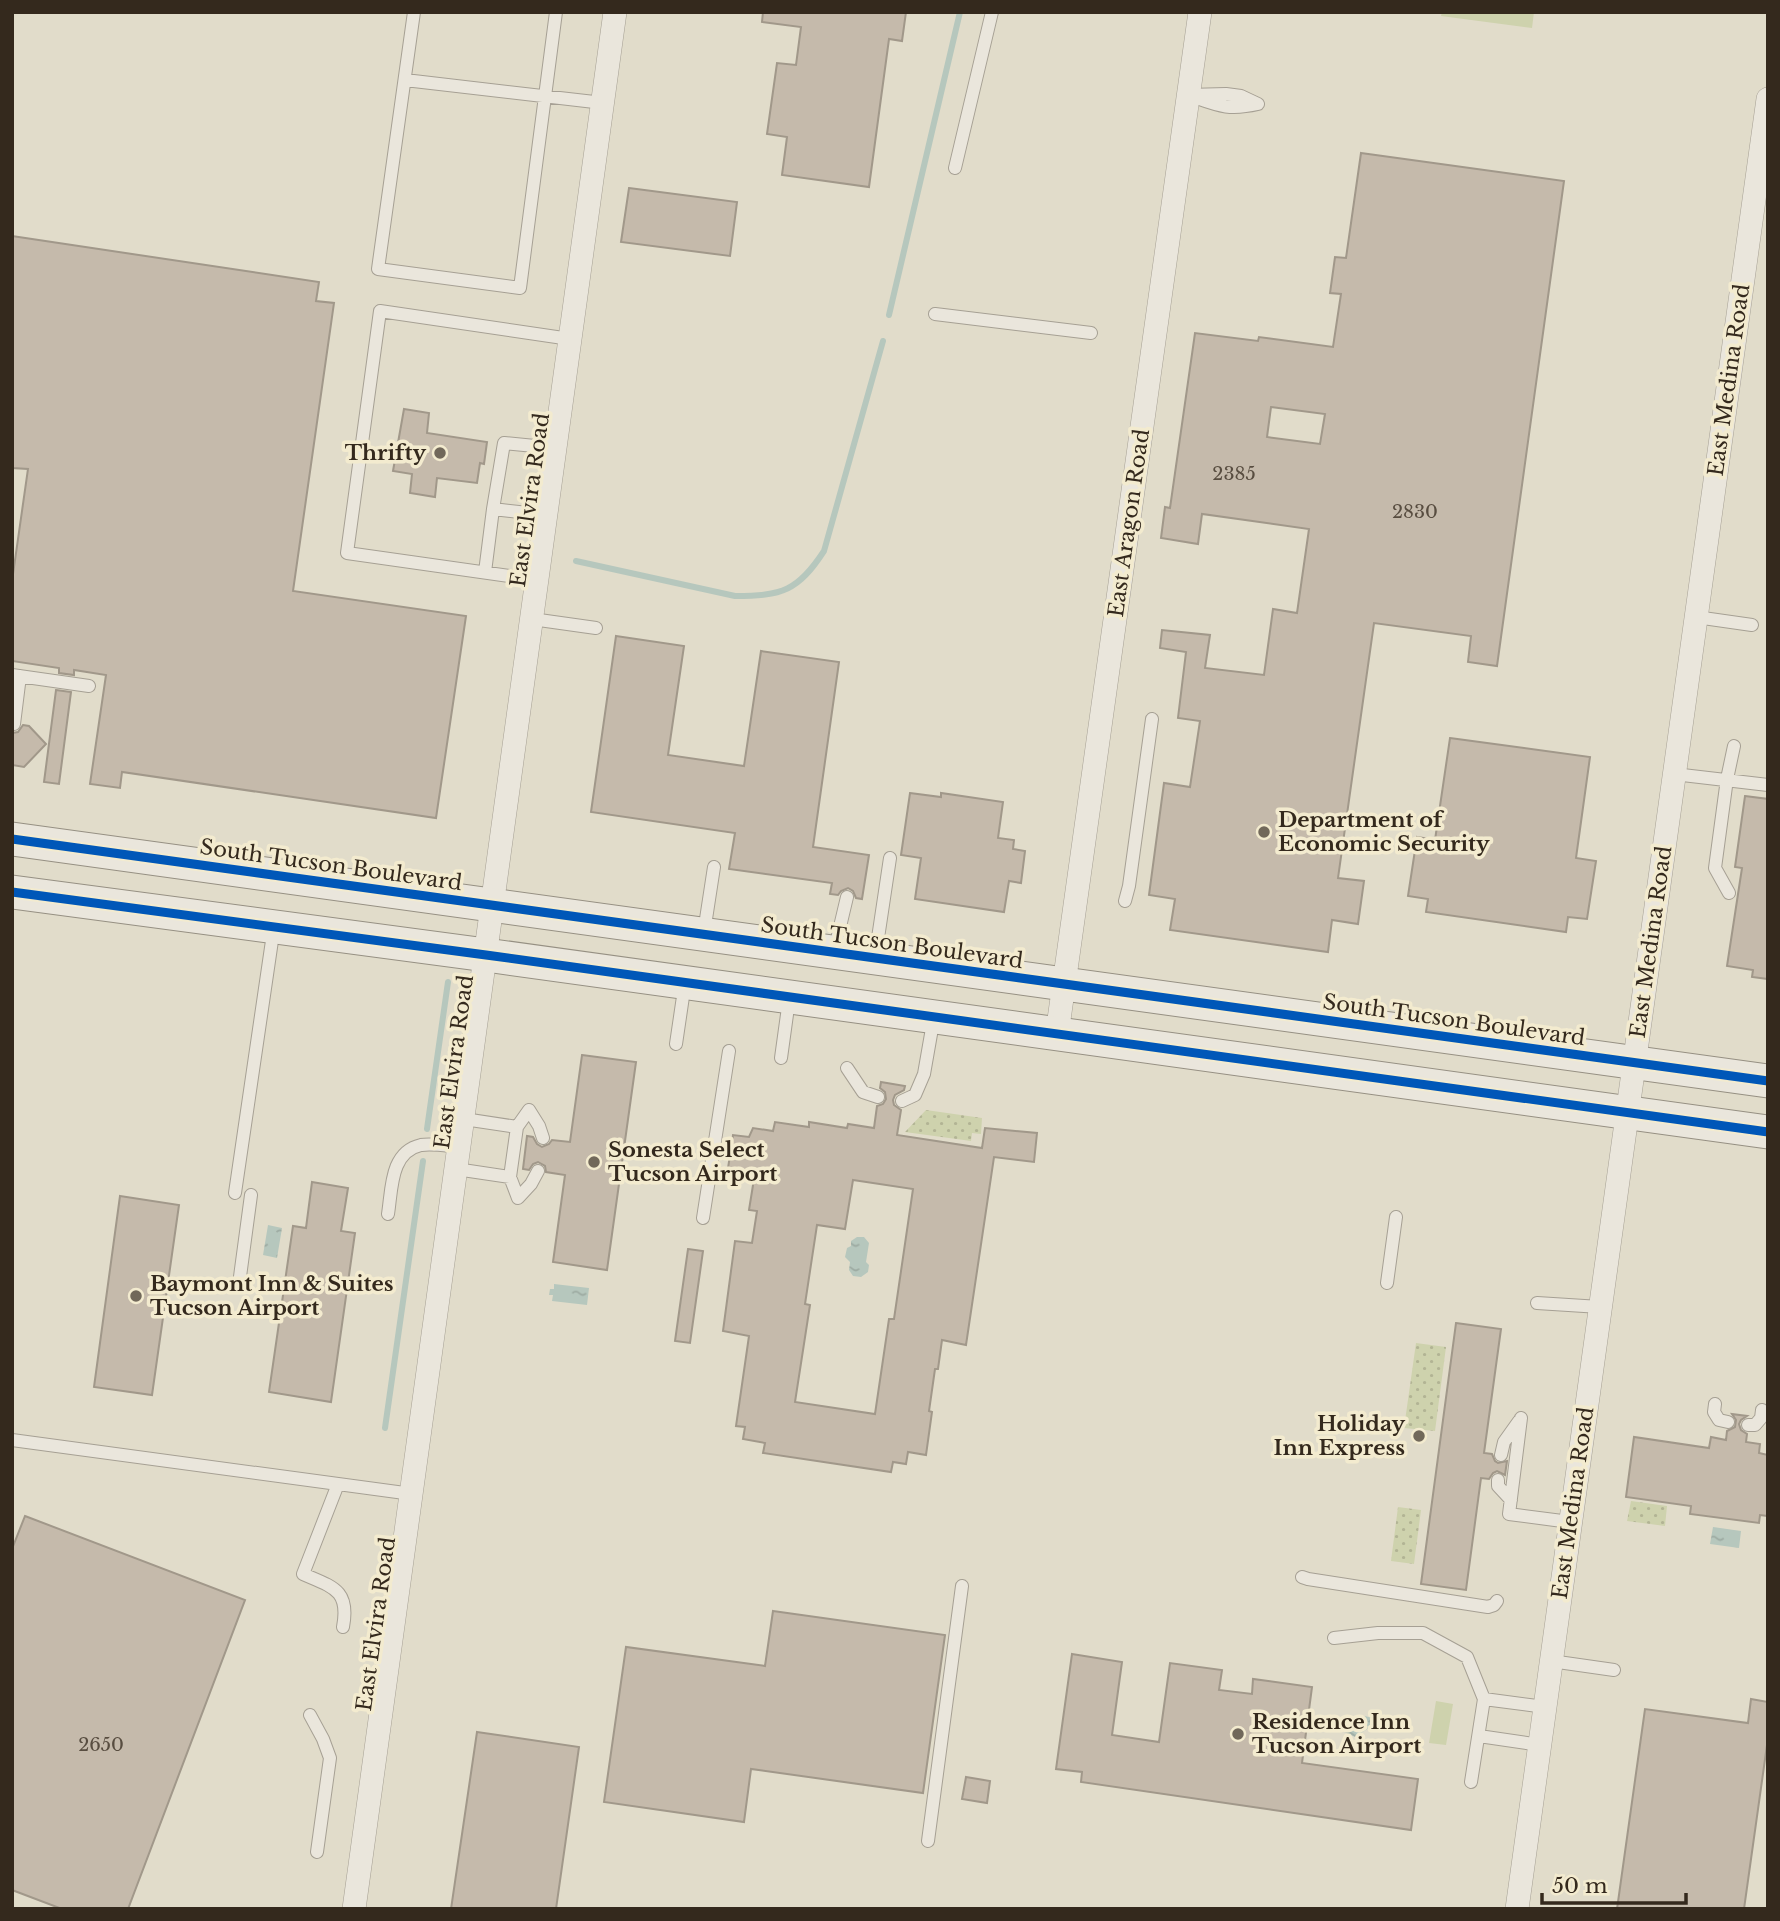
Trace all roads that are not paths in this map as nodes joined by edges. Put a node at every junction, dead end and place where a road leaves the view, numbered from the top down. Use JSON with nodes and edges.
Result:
{"nodes":[{"id":1,"x":414,"y":12,"type":"edge"},
{"id":2,"x":556,"y":12,"type":"edge"},
{"id":3,"x":615,"y":12,"type":"edge"},
{"id":4,"x":992,"y":12,"type":"edge"},
{"id":5,"x":1200,"y":12,"type":"edge"},
{"id":6,"x":405,"y":80,"type":"junction"},
{"id":7,"x":545,"y":97,"type":"junction"},
{"id":8,"x":1768,"y":99,"type":"edge"},
{"id":9,"x":603,"y":103,"type":"junction"},
{"id":10,"x":955,"y":167,"type":"dead end"},
{"id":11,"x":935,"y":314,"type":"dead end"},
{"id":12,"x":1091,"y":333,"type":"dead end"},
{"id":13,"x":570,"y":338,"type":"junction"},
{"id":14,"x":555,"y":448,"type":"junction"},
{"id":15,"x":494,"y":509,"type":"junction"},
{"id":16,"x":546,"y":515,"type":"junction"},
{"id":17,"x":485,"y":572,"type":"junction"},
{"id":18,"x":537,"y":580,"type":"junction"},
{"id":19,"x":1696,"y":617,"type":"junction"},
{"id":20,"x":532,"y":620,"type":"junction"},
{"id":21,"x":1752,"y":625,"type":"dead end"},
{"id":22,"x":596,"y":628,"type":"dead end"},
{"id":23,"x":16,"y":676,"type":"edge"},
{"id":24,"x":89,"y":686,"type":"dead end"},
{"id":25,"x":1152,"y":719,"type":"dead end"},
{"id":26,"x":13,"y":724,"type":"edge"},
{"id":27,"x":1734,"y":746,"type":"dead end"},
{"id":28,"x":1674,"y":774,"type":"junction"},
{"id":29,"x":1727,"y":779,"type":"junction"},
{"id":30,"x":1768,"y":785,"type":"edge"},
{"id":31,"x":12,"y":839,"type":"edge"},
{"id":32,"x":890,"y":858,"type":"dead end"},
{"id":33,"x":714,"y":867,"type":"dead end"},
{"id":34,"x":12,"y":892,"type":"edge"},
{"id":35,"x":1729,"y":893,"type":"dead end"},
{"id":36,"x":847,"y":897,"type":"dead end"},
{"id":37,"x":1125,"y":901,"type":"dead end"},
{"id":38,"x":492,"y":905,"type":"junction"},
{"id":39,"x":274,"y":927,"type":"junction"},
{"id":40,"x":704,"y":935,"type":"junction"},
{"id":41,"x":834,"y":953,"type":"junction"},
{"id":42,"x":486,"y":954,"type":"junction"},
{"id":43,"x":875,"y":958,"type":"junction"},
{"id":44,"x":685,"y":982,"type":"junction"},
{"id":45,"x":1064,"y":984,"type":"junction"},
{"id":46,"x":790,"y":997,"type":"junction"},
{"id":47,"x":934,"y":1017,"type":"junction"},
{"id":48,"x":1057,"y":1034,"type":"junction"},
{"id":49,"x":676,"y":1044,"type":"dead end"},
{"id":50,"x":729,"y":1051,"type":"dead end"},
{"id":51,"x":781,"y":1058,"type":"dead end"},
{"id":52,"x":1634,"y":1062,"type":"junction"},
{"id":53,"x":847,"y":1068,"type":"dead end"},
{"id":54,"x":1768,"y":1081,"type":"edge"},
{"id":55,"x":878,"y":1097,"type":"dead end"},
{"id":56,"x":902,"y":1101,"type":"dead end"},
{"id":57,"x":1627,"y":1112,"type":"junction"},
{"id":58,"x":464,"y":1119,"type":"junction"},
{"id":59,"x":517,"y":1127,"type":"junction"},
{"id":60,"x":1768,"y":1132,"type":"edge"},
{"id":61,"x":543,"y":1138,"type":"dead end"},
{"id":62,"x":458,"y":1158,"type":"junction"},
{"id":63,"x":538,"y":1171,"type":"dead end"},
{"id":64,"x":510,"y":1177,"type":"junction"},
{"id":65,"x":235,"y":1193,"type":"dead end"},
{"id":66,"x":251,"y":1195,"type":"dead end"},
{"id":67,"x":388,"y":1214,"type":"dead end"},
{"id":68,"x":1396,"y":1217,"type":"dead end"},
{"id":69,"x":703,"y":1219,"type":"dead end"},
{"id":70,"x":1387,"y":1283,"type":"dead end"},
{"id":71,"x":239,"y":1284,"type":"dead end"},
{"id":72,"x":1537,"y":1303,"type":"dead end"},
{"id":73,"x":1600,"y":1307,"type":"junction"},
{"id":74,"x":1715,"y":1404,"type":"dead end"},
{"id":75,"x":1762,"y":1410,"type":"dead end"},
{"id":76,"x":1728,"y":1422,"type":"dead end"},
{"id":77,"x":1748,"y":1425,"type":"dead end"},
{"id":78,"x":12,"y":1440,"type":"edge"},
{"id":79,"x":1502,"y":1455,"type":"dead end"},
{"id":80,"x":1498,"y":1480,"type":"dead end"},
{"id":81,"x":338,"y":1484,"type":"junction"},
{"id":82,"x":412,"y":1494,"type":"junction"},
{"id":83,"x":1511,"y":1500,"type":"junction"},
{"id":84,"x":1570,"y":1522,"type":"junction"},
{"id":85,"x":1302,"y":1577,"type":"dead end"},
{"id":86,"x":962,"y":1587,"type":"dead end"},
{"id":87,"x":1497,"y":1601,"type":"dead end"},
{"id":88,"x":343,"y":1628,"type":"dead end"},
{"id":89,"x":1334,"y":1639,"type":"dead end"},
{"id":90,"x":1551,"y":1661,"type":"junction"},
{"id":91,"x":1614,"y":1670,"type":"dead end"},
{"id":92,"x":1484,"y":1699,"type":"junction"},
{"id":93,"x":1545,"y":1707,"type":"junction"},
{"id":94,"x":310,"y":1715,"type":"dead end"},
{"id":95,"x":1479,"y":1736,"type":"junction"},
{"id":96,"x":1540,"y":1745,"type":"junction"},
{"id":97,"x":1471,"y":1782,"type":"dead end"},
{"id":98,"x":928,"y":1841,"type":"dead end"},
{"id":99,"x":317,"y":1852,"type":"dead end"},
{"id":100,"x":354,"y":1909,"type":"edge"},
{"id":101,"x":1517,"y":1909,"type":"edge"}],
"edges":[{"from":1,"to":6,"type":"lane"},
{"from":2,"to":7,"type":"lane"},
{"from":3,"to":9,"type":"street","name":"East Elvira Road"},
{"from":4,"to":10,"type":"lane"},
{"from":5,"to":45,"type":"street","name":"East Aragon Road"},
{"from":6,"to":7,"type":"lane"},
{"from":6,"to":7,"type":"lane"},
{"from":7,"to":9,"type":"lane"},
{"from":8,"to":19,"type":"street","name":"East Medina Road"},
{"from":9,"to":13,"type":"street","name":"East Elvira Road"},
{"from":11,"to":12,"type":"lane"},
{"from":13,"to":14,"type":"street","name":"East Elvira Road"},
{"from":13,"to":17,"type":"lane"},
{"from":14,"to":15,"type":"lane"},
{"from":14,"to":16,"type":"street","name":"East Elvira Road"},
{"from":15,"to":16,"type":"lane"},
{"from":15,"to":17,"type":"lane"},
{"from":16,"to":18,"type":"street","name":"East Elvira Road"},
{"from":17,"to":18,"type":"lane"},
{"from":18,"to":20,"type":"street","name":"East Elvira Road"},
{"from":19,"to":21,"type":"lane"},
{"from":19,"to":28,"type":"street","name":"East Medina Road"},
{"from":20,"to":22,"type":"lane"},
{"from":20,"to":38,"type":"street","name":"East Elvira Road"},
{"from":23,"to":24,"type":"lane"},
{"from":23,"to":26,"type":"lane"},
{"from":25,"to":37,"type":"lane"},
{"from":27,"to":29,"type":"lane"},
{"from":28,"to":29,"type":"lane"},
{"from":28,"to":52,"type":"street","name":"East Medina Road"},
{"from":29,"to":30,"type":"lane"},
{"from":29,"to":35,"type":"lane"},
{"from":31,"to":38,"type":"main road","name":"South Tucson Boulevard"},
{"from":32,"to":43,"type":"lane"},
{"from":33,"to":40,"type":"lane"},
{"from":34,"to":39,"type":"main road"},
{"from":36,"to":41,"type":"lane"},
{"from":38,"to":40,"type":"main road","name":"South Tucson Boulevard"},
{"from":38,"to":42,"type":"street","name":"East Elvira Road"},
{"from":39,"to":42,"type":"main road"},
{"from":39,"to":65,"type":"lane"},
{"from":40,"to":41,"type":"main road","name":"South Tucson Boulevard"},
{"from":41,"to":43,"type":"main road","name":"South Tucson Boulevard"},
{"from":42,"to":44,"type":"main road"},
{"from":42,"to":58,"type":"street","name":"East Elvira Road"},
{"from":43,"to":45,"type":"main road","name":"South Tucson Boulevard"},
{"from":44,"to":46,"type":"main road"},
{"from":44,"to":49,"type":"lane"},
{"from":45,"to":48,"type":"street","name":"East Aragon Road"},
{"from":45,"to":52,"type":"main road","name":"South Tucson Boulevard"},
{"from":46,"to":47,"type":"main road"},
{"from":46,"to":51,"type":"lane"},
{"from":47,"to":48,"type":"main road"},
{"from":47,"to":56,"type":"lane"},
{"from":48,"to":57,"type":"main road"},
{"from":50,"to":69,"type":"lane"},
{"from":52,"to":54,"type":"main road","name":"South Tucson Boulevard"},
{"from":52,"to":57,"type":"street","name":"East Medina Road"},
{"from":53,"to":55,"type":"lane"},
{"from":57,"to":60,"type":"main road"},
{"from":57,"to":73,"type":"street","name":"East Medina Road"},
{"from":58,"to":59,"type":"lane"},
{"from":58,"to":62,"type":"street","name":"East Elvira Road"},
{"from":59,"to":61,"type":"lane"},
{"from":59,"to":64,"type":"lane"},
{"from":62,"to":64,"type":"lane"},
{"from":62,"to":67,"type":"lane"},
{"from":62,"to":82,"type":"street","name":"East Elvira Road"},
{"from":63,"to":64,"type":"lane"},
{"from":66,"to":71,"type":"lane"},
{"from":68,"to":70,"type":"lane"},
{"from":72,"to":73,"type":"lane"},
{"from":73,"to":84,"type":"street","name":"East Medina Road"},
{"from":74,"to":76,"type":"lane"},
{"from":75,"to":77,"type":"lane"},
{"from":78,"to":81,"type":"lane"},
{"from":79,"to":83,"type":"lane"},
{"from":80,"to":83,"type":"lane"},
{"from":81,"to":82,"type":"lane"},
{"from":81,"to":88,"type":"lane"},
{"from":82,"to":100,"type":"street","name":"East Elvira Road"},
{"from":83,"to":84,"type":"lane"},
{"from":84,"to":90,"type":"street","name":"East Medina Road"},
{"from":85,"to":87,"type":"lane"},
{"from":86,"to":98,"type":"lane"},
{"from":89,"to":92,"type":"lane"},
{"from":90,"to":91,"type":"lane"},
{"from":90,"to":93,"type":"street","name":"East Medina Road"},
{"from":92,"to":93,"type":"lane"},
{"from":92,"to":95,"type":"lane"},
{"from":93,"to":96,"type":"street","name":"East Medina Road"},
{"from":94,"to":99,"type":"lane"},
{"from":95,"to":96,"type":"lane"},
{"from":95,"to":97,"type":"lane"},
{"from":96,"to":101,"type":"street","name":"East Medina Road"}]}
